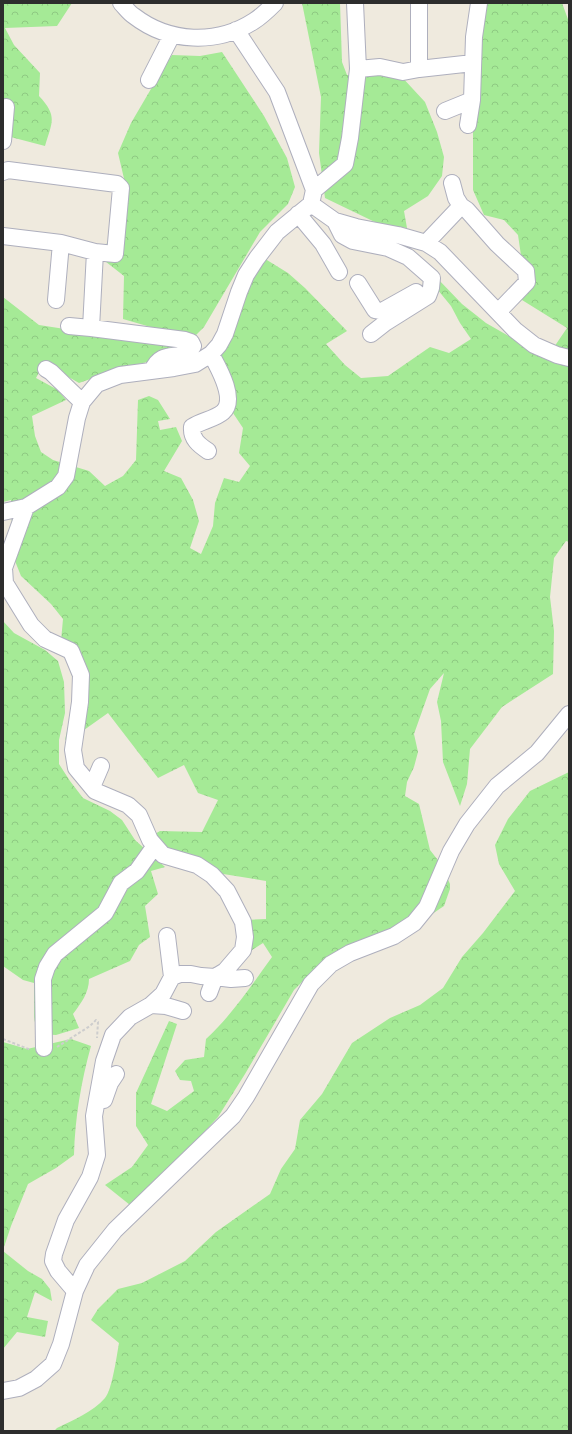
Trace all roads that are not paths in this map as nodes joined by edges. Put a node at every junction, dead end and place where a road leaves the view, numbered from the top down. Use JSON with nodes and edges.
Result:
{"nodes":[{"id":1,"x":121,"y":3,"type":"edge"},
{"id":2,"x":355,"y":3,"type":"edge"},
{"id":3,"x":419,"y":3,"type":"edge"},
{"id":4,"x":479,"y":3,"type":"edge"},
{"id":5,"x":268,"y":5,"type":"edge"},
{"id":6,"x":236,"y":30,"type":"junction"},
{"id":7,"x":172,"y":35,"type":"junction"},
{"id":8,"x":473,"y":63,"type":"junction"},
{"id":9,"x":358,"y":69,"type":"junction"},
{"id":10,"x":419,"y":70,"type":"junction"},
{"id":11,"x":149,"y":80,"type":"dead end"},
{"id":12,"x":472,"y":100,"type":"junction"},
{"id":13,"x":6,"y":107,"type":"dead end"},
{"id":14,"x":445,"y":111,"type":"dead end"},
{"id":15,"x":468,"y":125,"type":"dead end"},
{"id":16,"x":3,"y":141,"type":"edge"},
{"id":17,"x":3,"y":172,"type":"edge"},
{"id":18,"x":452,"y":183,"type":"dead end"},
{"id":19,"x":312,"y":197,"type":"junction"},
{"id":20,"x":461,"y":206,"type":"junction"},
{"id":21,"x":298,"y":214,"type":"junction"},
{"id":22,"x":335,"y":221,"type":"junction"},
{"id":23,"x":3,"y":236,"type":"edge"},
{"id":24,"x":61,"y":243,"type":"junction"},
{"id":25,"x":426,"y":243,"type":"junction"},
{"id":26,"x":95,"y":252,"type":"junction"},
{"id":27,"x":340,"y":272,"type":"dead end"},
{"id":28,"x":358,"y":283,"type":"dead end"},
{"id":29,"x":432,"y":283,"type":"junction"},
{"id":30,"x":56,"y":300,"type":"dead end"},
{"id":31,"x":498,"y":312,"type":"junction"},
{"id":32,"x":69,"y":326,"type":"dead end"},
{"id":33,"x":91,"y":328,"type":"junction"},
{"id":34,"x":371,"y":334,"type":"dead end"},
{"id":35,"x":211,"y":354,"type":"junction"},
{"id":36,"x":569,"y":358,"type":"edge"},
{"id":37,"x":46,"y":370,"type":"dead end"},
{"id":38,"x":152,"y":371,"type":"junction"},
{"id":39,"x":82,"y":402,"type":"junction"},
{"id":40,"x":208,"y":451,"type":"dead end"},
{"id":41,"x":26,"y":508,"type":"junction"},
{"id":42,"x":3,"y":512,"type":"edge"},
{"id":43,"x":569,"y":714,"type":"edge"},
{"id":44,"x":101,"y":766,"type":"dead end"},
{"id":45,"x":92,"y":787,"type":"junction"},
{"id":46,"x":154,"y":847,"type":"junction"},
{"id":47,"x":167,"y":936,"type":"dead end"},
{"id":48,"x":206,"y":972,"type":"junction"},
{"id":49,"x":172,"y":977,"type":"junction"},
{"id":50,"x":245,"y":978,"type":"dead end"},
{"id":51,"x":209,"y":993,"type":"dead end"},
{"id":52,"x":152,"y":1005,"type":"junction"},
{"id":53,"x":183,"y":1011,"type":"dead end"},
{"id":54,"x":44,"y":1048,"type":"road end"},
{"id":55,"x":116,"y":1074,"type":"dead end"},
{"id":56,"x":94,"y":1116,"type":"junction"},
{"id":57,"x":75,"y":1291,"type":"junction"},
{"id":58,"x":3,"y":1392,"type":"edge"}],
"edges":[{"from":1,"to":7,"type":"street"},
{"from":2,"to":9,"type":"street"},
{"from":3,"to":10,"type":"street"},
{"from":4,"to":8,"type":"street"},
{"from":5,"to":6,"type":"street"},
{"from":6,"to":7,"type":"street"},
{"from":6,"to":19,"type":"street"},
{"from":7,"to":11,"type":"street"},
{"from":8,"to":10,"type":"street"},
{"from":8,"to":12,"type":"street"},
{"from":9,"to":10,"type":"street"},
{"from":9,"to":19,"type":"street"},
{"from":12,"to":14,"type":"street"},
{"from":12,"to":15,"type":"street"},
{"from":13,"to":16,"type":"street"},
{"from":17,"to":26,"type":"street"},
{"from":18,"to":20,"type":"street"},
{"from":19,"to":21,"type":"street"},
{"from":19,"to":22,"type":"street"},
{"from":20,"to":25,"type":"street"},
{"from":20,"to":31,"type":"street"},
{"from":21,"to":27,"type":"street"},
{"from":21,"to":35,"type":"street"},
{"from":22,"to":25,"type":"street"},
{"from":22,"to":29,"type":"street"},
{"from":23,"to":24,"type":"street"},
{"from":24,"to":26,"type":"street"},
{"from":24,"to":30,"type":"street"},
{"from":25,"to":31,"type":"street"},
{"from":26,"to":33,"type":"street"},
{"from":28,"to":29,"type":"street"},
{"from":29,"to":34,"type":"street"},
{"from":31,"to":36,"type":"street"},
{"from":32,"to":33,"type":"street"},
{"from":33,"to":38,"type":"street"},
{"from":35,"to":38,"type":"street"},
{"from":35,"to":40,"type":"street"},
{"from":37,"to":39,"type":"street"},
{"from":38,"to":39,"type":"street"},
{"from":39,"to":41,"type":"street"},
{"from":41,"to":42,"type":"street"},
{"from":41,"to":45,"type":"street"},
{"from":43,"to":57,"type":"street"},
{"from":44,"to":45,"type":"street"},
{"from":45,"to":46,"type":"street"},
{"from":46,"to":48,"type":"street"},
{"from":46,"to":54,"type":"street"},
{"from":47,"to":49,"type":"street"},
{"from":48,"to":49,"type":"street"},
{"from":48,"to":50,"type":"street"},
{"from":48,"to":51,"type":"street"},
{"from":49,"to":52,"type":"street"},
{"from":52,"to":53,"type":"street"},
{"from":52,"to":56,"type":"street"},
{"from":55,"to":56,"type":"street"},
{"from":56,"to":57,"type":"street"},
{"from":57,"to":58,"type":"street"}]}
